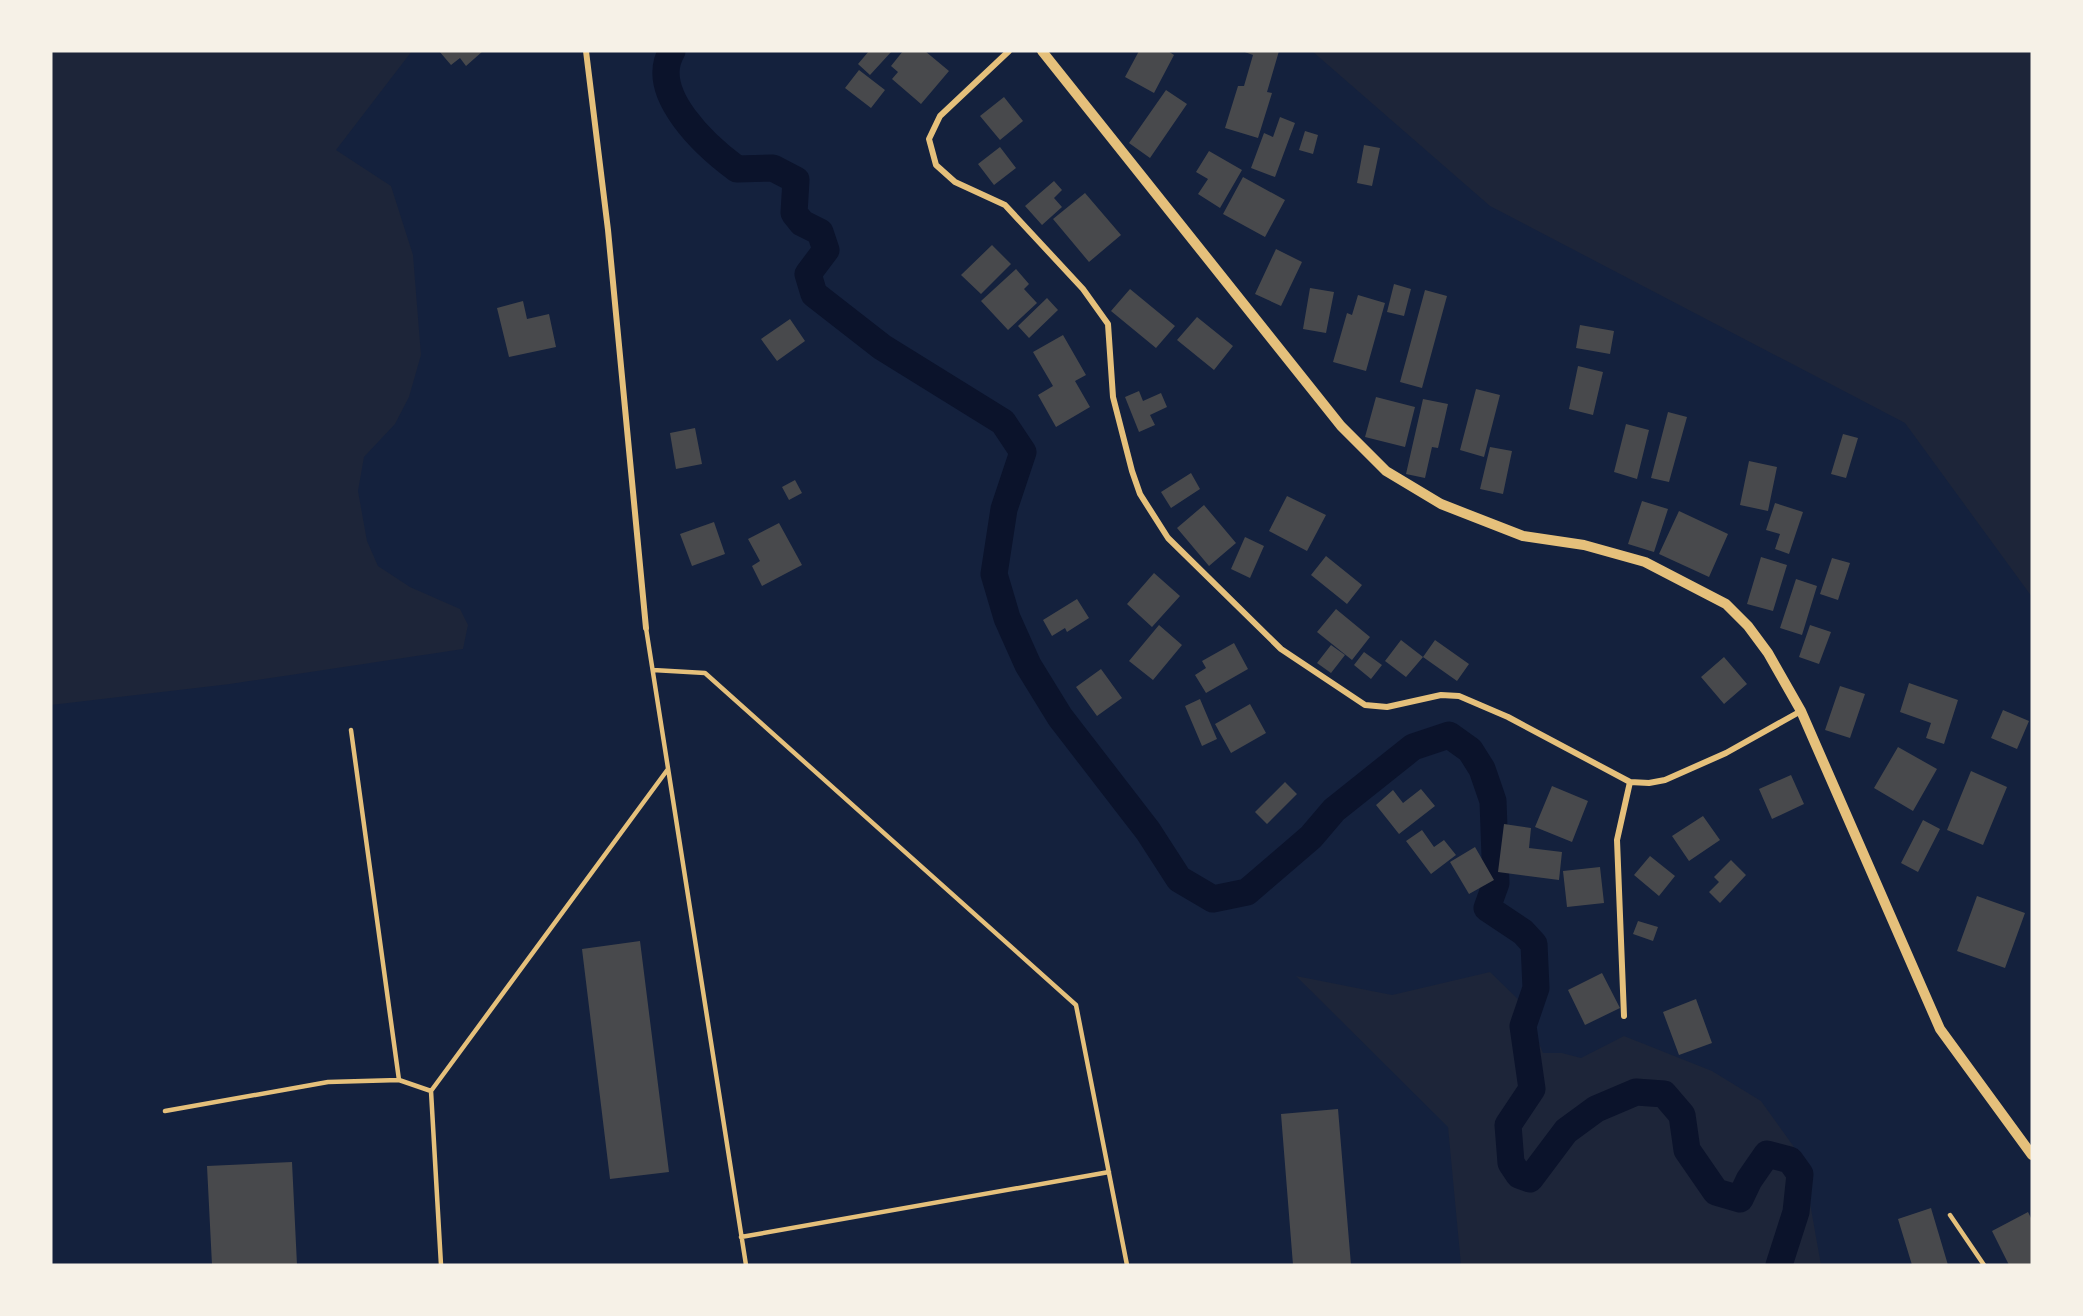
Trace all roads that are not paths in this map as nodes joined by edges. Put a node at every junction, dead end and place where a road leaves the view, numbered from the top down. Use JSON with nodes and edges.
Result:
{"nodes":[{"id":1,"x":586,"y":51,"type":"edge"},
{"id":2,"x":1009,"y":51,"type":"edge"},
{"id":3,"x":1042,"y":51,"type":"edge"},
{"id":4,"x":646,"y":628,"type":"joint"},
{"id":5,"x":653,"y":670,"type":"junction"},
{"id":6,"x":1801,"y":711,"type":"junction"},
{"id":7,"x":351,"y":730,"type":"dead end"},
{"id":8,"x":668,"y":769,"type":"junction"},
{"id":9,"x":1630,"y":782,"type":"junction"},
{"id":10,"x":1624,"y":1016,"type":"dead end"},
{"id":11,"x":399,"y":1080,"type":"junction"},
{"id":12,"x":431,"y":1091,"type":"junction"},
{"id":13,"x":165,"y":1111,"type":"dead end"},
{"id":14,"x":2032,"y":1155,"type":"edge"},
{"id":15,"x":1109,"y":1172,"type":"junction"},
{"id":16,"x":1950,"y":1215,"type":"dead end"},
{"id":17,"x":741,"y":1237,"type":"junction"},
{"id":18,"x":441,"y":1265,"type":"edge"},
{"id":19,"x":746,"y":1265,"type":"edge"},
{"id":20,"x":1127,"y":1265,"type":"edge"},
{"id":21,"x":1984,"y":1265,"type":"edge"}],
"edges":[{"from":1,"to":4,"type":"street"},
{"from":2,"to":9,"type":"street"},
{"from":3,"to":6,"type":"street"},
{"from":4,"to":5,"type":"lane"},
{"from":5,"to":8,"type":"lane"},
{"from":5,"to":15,"type":"lane"},
{"from":6,"to":9,"type":"street"},
{"from":6,"to":14,"type":"street"},
{"from":7,"to":11,"type":"lane"},
{"from":8,"to":12,"type":"lane"},
{"from":8,"to":17,"type":"lane"},
{"from":9,"to":10,"type":"street"},
{"from":11,"to":12,"type":"lane"},
{"from":11,"to":13,"type":"lane"},
{"from":12,"to":18,"type":"lane"},
{"from":15,"to":17,"type":"lane"},
{"from":15,"to":20,"type":"lane"},
{"from":16,"to":21,"type":"lane"},
{"from":17,"to":19,"type":"lane"}]}
